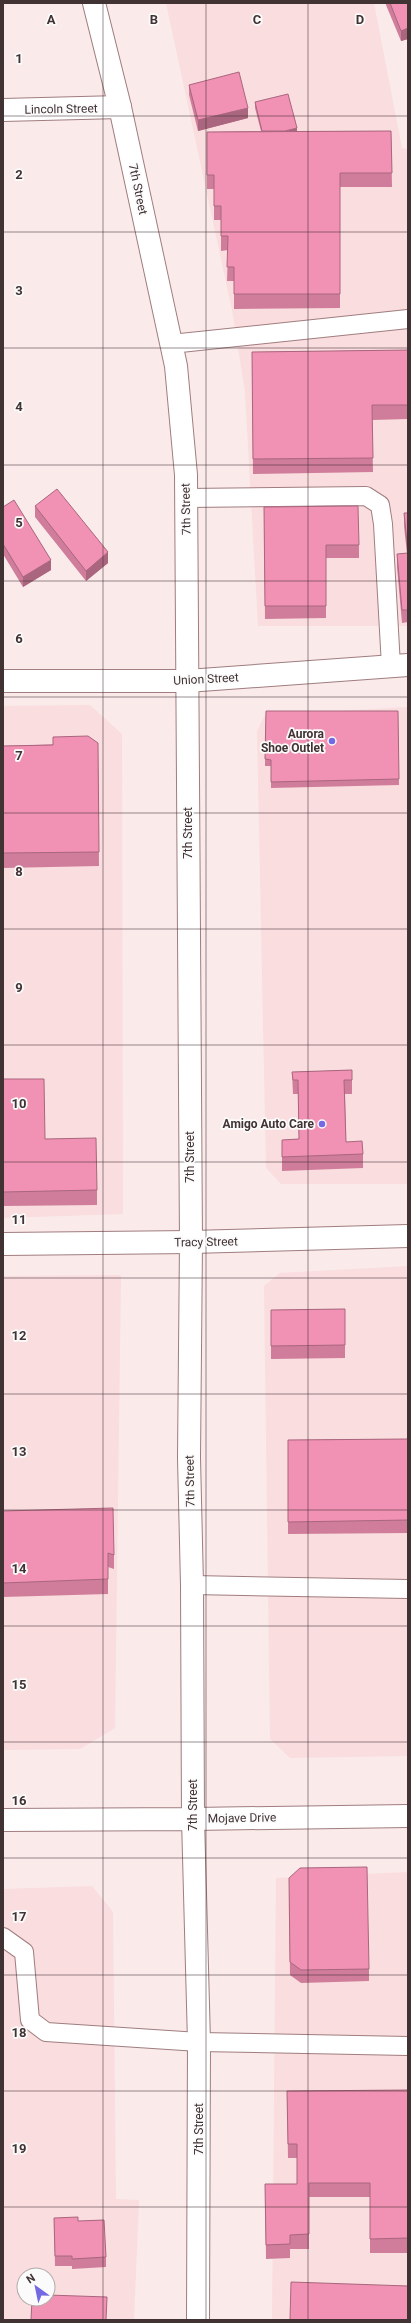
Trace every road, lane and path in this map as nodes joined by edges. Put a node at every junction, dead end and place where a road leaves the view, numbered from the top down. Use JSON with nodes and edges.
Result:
{"nodes":[{"id":1,"x":94,"y":3,"type":"edge"},
{"id":2,"x":120,"y":107,"type":"junction"},
{"id":3,"x":3,"y":110,"type":"edge"},
{"id":4,"x":408,"y":319,"type":"edge"},
{"id":5,"x":171,"y":344,"type":"junction"},
{"id":6,"x":186,"y":498,"type":"junction"},
{"id":7,"x":399,"y":666,"type":"edge"},
{"id":8,"x":3,"y":681,"type":"edge"},
{"id":9,"x":187,"y":681,"type":"junction"},
{"id":10,"x":408,"y":1236,"type":"edge"},
{"id":11,"x":191,"y":1242,"type":"junction"},
{"id":12,"x":3,"y":1244,"type":"edge"},
{"id":13,"x":192,"y":1585,"type":"junction"},
{"id":14,"x":408,"y":1589,"type":"edge"},
{"id":15,"x":408,"y":1816,"type":"edge"},
{"id":16,"x":193,"y":1819,"type":"junction"},
{"id":17,"x":3,"y":1820,"type":"edge"},
{"id":18,"x":3,"y":1937,"type":"edge"},
{"id":19,"x":199,"y":2042,"type":"junction"},
{"id":20,"x":408,"y":2046,"type":"edge"},
{"id":21,"x":198,"y":2320,"type":"edge"}],
"edges":[{"from":1,"to":2,"type":"main road","name":"7th Street"},
{"from":2,"to":3,"type":"main road","name":"Lincoln Street"},
{"from":2,"to":5,"type":"main road","name":"7th Street"},
{"from":4,"to":5,"type":"lane"},
{"from":5,"to":6,"type":"main road","name":"7th Street"},
{"from":6,"to":7,"type":"lane"},
{"from":6,"to":9,"type":"main road","name":"7th Street"},
{"from":7,"to":9,"type":"main road","name":"Union Street"},
{"from":8,"to":9,"type":"main road","name":"Union Street"},
{"from":9,"to":11,"type":"main road","name":"7th Street"},
{"from":10,"to":11,"type":"main road","name":"Tracy Street"},
{"from":11,"to":12,"type":"main road","name":"Tracy Street"},
{"from":11,"to":13,"type":"main road","name":"7th Street"},
{"from":13,"to":14,"type":"lane"},
{"from":13,"to":16,"type":"main road","name":"7th Street"},
{"from":15,"to":16,"type":"main road","name":"Mojave Drive"},
{"from":16,"to":17,"type":"main road","name":"Mojave Drive"},
{"from":16,"to":19,"type":"main road","name":"7th Street"},
{"from":18,"to":19,"type":"lane"},
{"from":19,"to":20,"type":"lane"},
{"from":19,"to":21,"type":"main road","name":"7th Street"}]}
